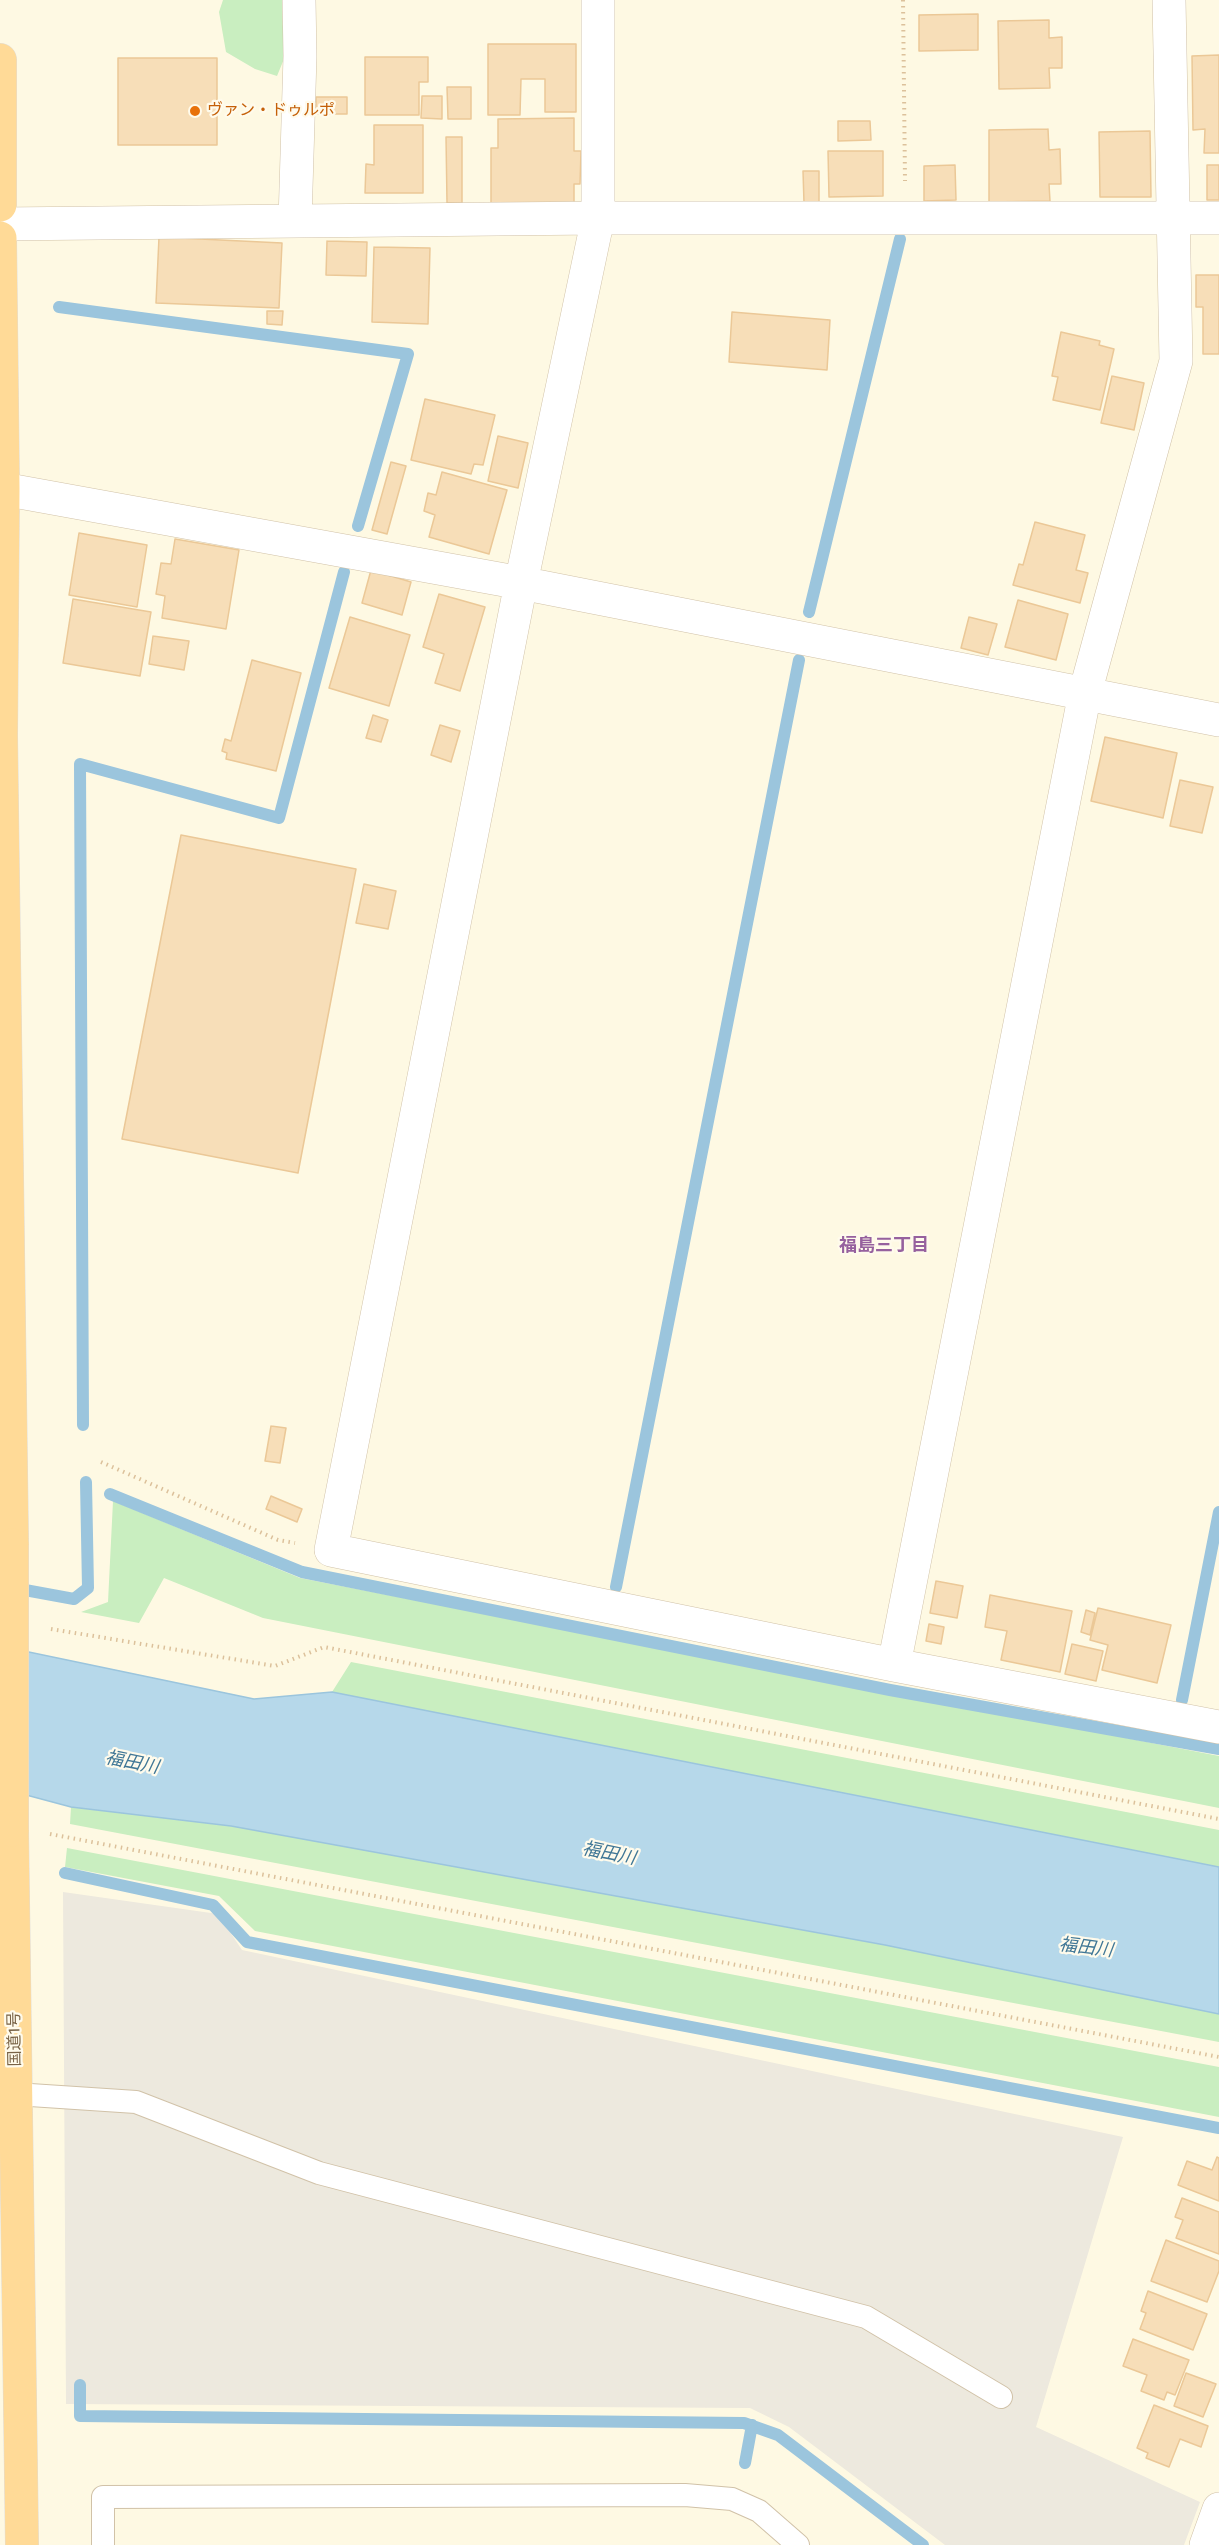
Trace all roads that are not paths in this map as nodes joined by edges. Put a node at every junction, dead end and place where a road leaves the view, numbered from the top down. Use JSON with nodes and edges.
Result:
{"nodes":[{"id":1,"x":299,"y":0,"type":"edge"},
{"id":2,"x":598,"y":0,"type":"edge"},
{"id":3,"x":1169,"y":0,"type":"edge"},
{"id":4,"x":0,"y":60,"type":"edge"},
{"id":5,"x":0,"y":205,"type":"edge"},
{"id":6,"x":598,"y":218,"type":"junction"},
{"id":7,"x":1173,"y":218,"type":"junction"},
{"id":8,"x":1219,"y":218,"type":"edge"},
{"id":9,"x":295,"y":221,"type":"junction"},
{"id":10,"x":0,"y":224,"type":"edge"},
{"id":11,"x":0,"y":238,"type":"edge"},
{"id":12,"x":3,"y":489,"type":"junction"},
{"id":13,"x":521,"y":583,"type":"junction"},
{"id":14,"x":1085,"y":693,"type":"junction"},
{"id":15,"x":1219,"y":720,"type":"edge"},
{"id":16,"x":0,"y":735,"type":"edge"},
{"id":17,"x":894,"y":1665,"type":"junction"},
{"id":18,"x":1219,"y":1727,"type":"edge"},
{"id":19,"x":8,"y":2042,"type":"edge"},
{"id":20,"x":15,"y":2094,"type":"junction"},
{"id":21,"x":1001,"y":2397,"type":"dead end"},
{"id":22,"x":1219,"y":2509,"type":"edge"},
{"id":23,"x":22,"y":2545,"type":"edge"},
{"id":24,"x":104,"y":2545,"type":"edge"},
{"id":25,"x":798,"y":2545,"type":"edge"},
{"id":26,"x":1206,"y":2545,"type":"edge"}],
"edges":[{"from":1,"to":9,"type":"street"},
{"from":2,"to":6,"type":"street"},
{"from":3,"to":7,"type":"street"},
{"from":4,"to":5,"type":"highway"},
{"from":6,"to":7,"type":"street"},
{"from":6,"to":9,"type":"street"},
{"from":6,"to":13,"type":"street"},
{"from":7,"to":8,"type":"street"},
{"from":7,"to":14,"type":"street"},
{"from":9,"to":10,"type":"street"},
{"from":11,"to":12,"type":"highway","name":"国道1号"},
{"from":12,"to":13,"type":"street"},
{"from":12,"to":16,"type":"highway","name":"国道1号"},
{"from":13,"to":14,"type":"street"},
{"from":13,"to":17,"type":"street"},
{"from":14,"to":15,"type":"street"},
{"from":14,"to":17,"type":"street"},
{"from":16,"to":19,"type":"highway","name":"国道1号","bridge":true},
{"from":17,"to":18,"type":"street"},
{"from":19,"to":20,"type":"highway","name":"国道1号"},
{"from":20,"to":21,"type":"lane"},
{"from":20,"to":23,"type":"highway","name":"国道1号"},
{"from":22,"to":26,"type":"street"},
{"from":24,"to":25,"type":"lane"}]}
